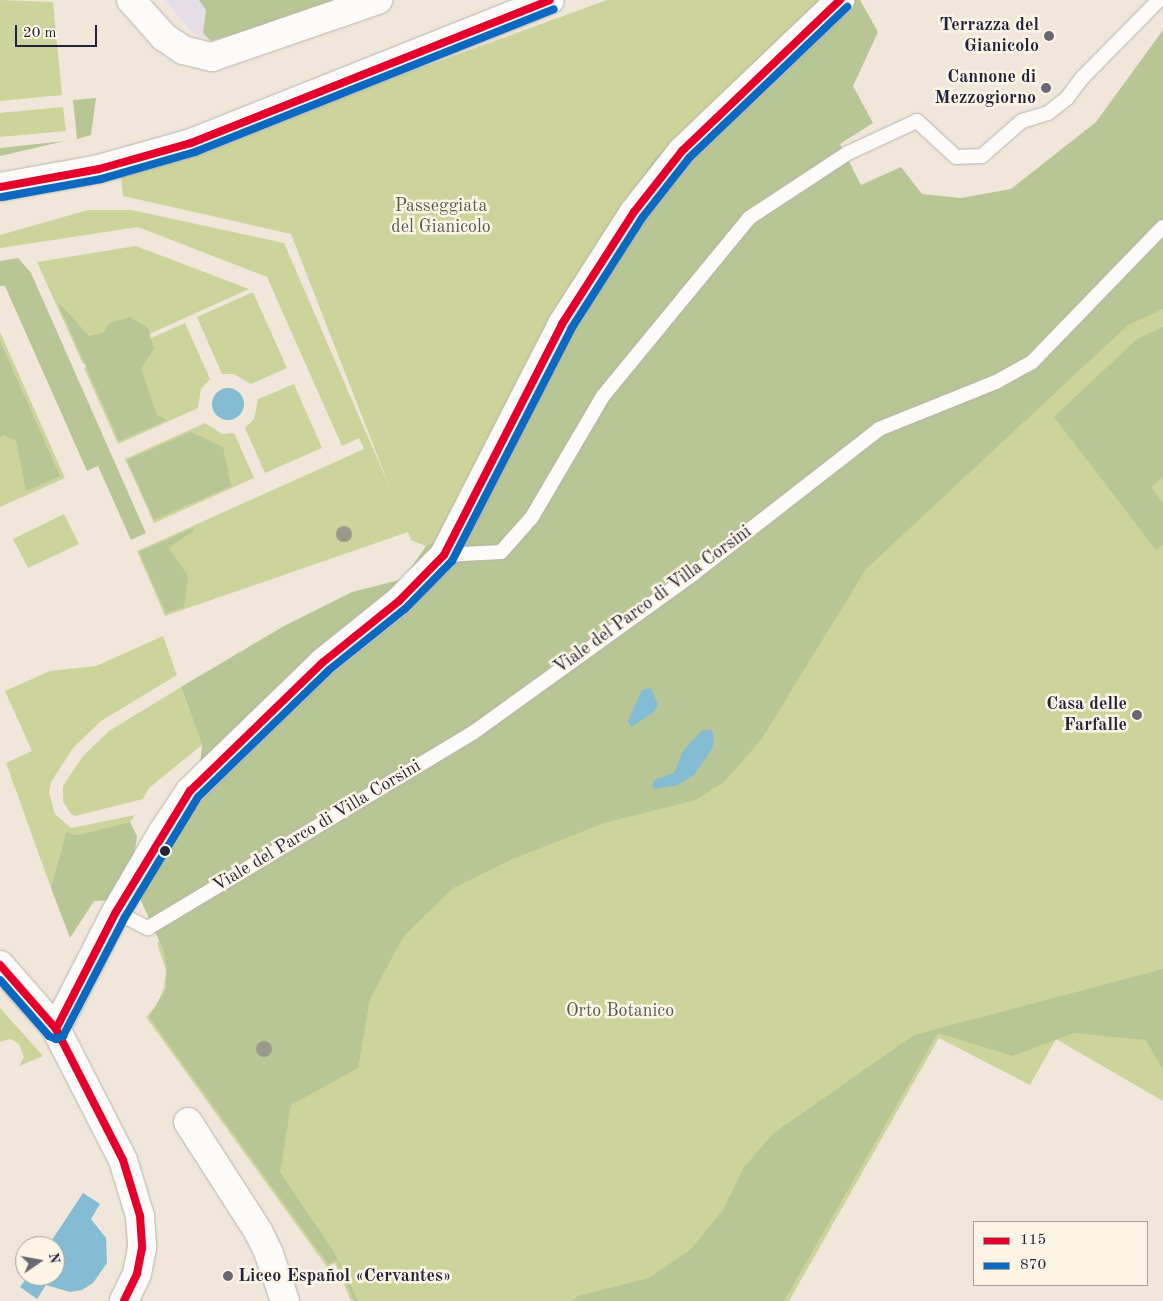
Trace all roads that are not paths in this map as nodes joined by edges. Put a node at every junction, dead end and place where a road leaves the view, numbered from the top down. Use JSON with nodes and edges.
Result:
{"nodes":[{"id":1,"x":131,"y":0,"type":"edge"},
{"id":2,"x":378,"y":0,"type":"edge"},
{"id":3,"x":550,"y":0,"type":"edge"},
{"id":4,"x":840,"y":0,"type":"edge"},
{"id":5,"x":1159,"y":0,"type":"edge"},
{"id":6,"x":0,"y":187,"type":"edge"},
{"id":7,"x":1163,"y":228,"type":"edge"},
{"id":8,"x":444,"y":555,"type":"junction"},
{"id":9,"x":116,"y":912,"type":"junction"},
{"id":10,"x":0,"y":965,"type":"edge"},
{"id":11,"x":56,"y":1029,"type":"junction"},
{"id":12,"x":188,"y":1122,"type":"dead end"},
{"id":13,"x":124,"y":1301,"type":"edge"},
{"id":14,"x":285,"y":1301,"type":"edge"}],
"edges":[{"from":1,"to":2,"type":"street"},
{"from":3,"to":6,"type":"street"},
{"from":4,"to":8,"type":"street"},
{"from":5,"to":8,"type":"lane"},
{"from":7,"to":9,"type":"lane","name":"Viale del Parco di Villa Corsini"},
{"from":8,"to":9,"type":"street"},
{"from":9,"to":11,"type":"street"},
{"from":10,"to":11,"type":"street"},
{"from":11,"to":13,"type":"street"},
{"from":12,"to":14,"type":"street"}]}
